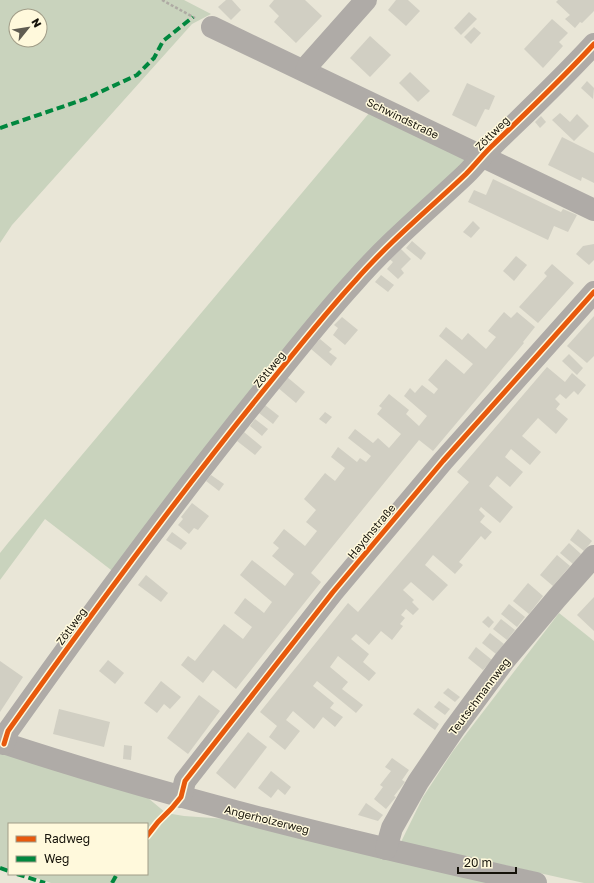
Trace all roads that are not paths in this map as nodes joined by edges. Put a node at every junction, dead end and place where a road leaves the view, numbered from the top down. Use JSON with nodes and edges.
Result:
{"nodes":[{"id":1,"x":366,"y":0,"type":"edge"},
{"id":2,"x":212,"y":27,"type":"road end"},
{"id":3,"x":594,"y":44,"type":"edge"},
{"id":4,"x":306,"y":71,"type":"junction"},
{"id":5,"x":482,"y":156,"type":"junction"},
{"id":6,"x":594,"y":210,"type":"edge"},
{"id":7,"x":594,"y":292,"type":"edge"},
{"id":8,"x":594,"y":556,"type":"edge"},
{"id":9,"x":2,"y":743,"type":"edge"},
{"id":10,"x":181,"y":796,"type":"junction"},
{"id":11,"x":386,"y":850,"type":"junction"},
{"id":12,"x":536,"y":883,"type":"edge"}],
"edges":[{"from":1,"to":4,"type":"street"},
{"from":2,"to":4,"type":"street","name":"Schwindstraße"},
{"from":3,"to":5,"type":"street","name":"Zötlweg"},
{"from":4,"to":5,"type":"street","name":"Schwindstraße"},
{"from":5,"to":6,"type":"street","name":"Schwindstraße"},
{"from":5,"to":9,"type":"street","name":"Zötlweg"},
{"from":7,"to":10,"type":"street","name":"Haydnstraße"},
{"from":8,"to":11,"type":"street","name":"Teutschmannweg"},
{"from":9,"to":10,"type":"street","name":"Angerholzerweg"},
{"from":10,"to":11,"type":"street","name":"Angerholzerweg"},
{"from":11,"to":12,"type":"street","name":"Angerholzerweg"}]}
